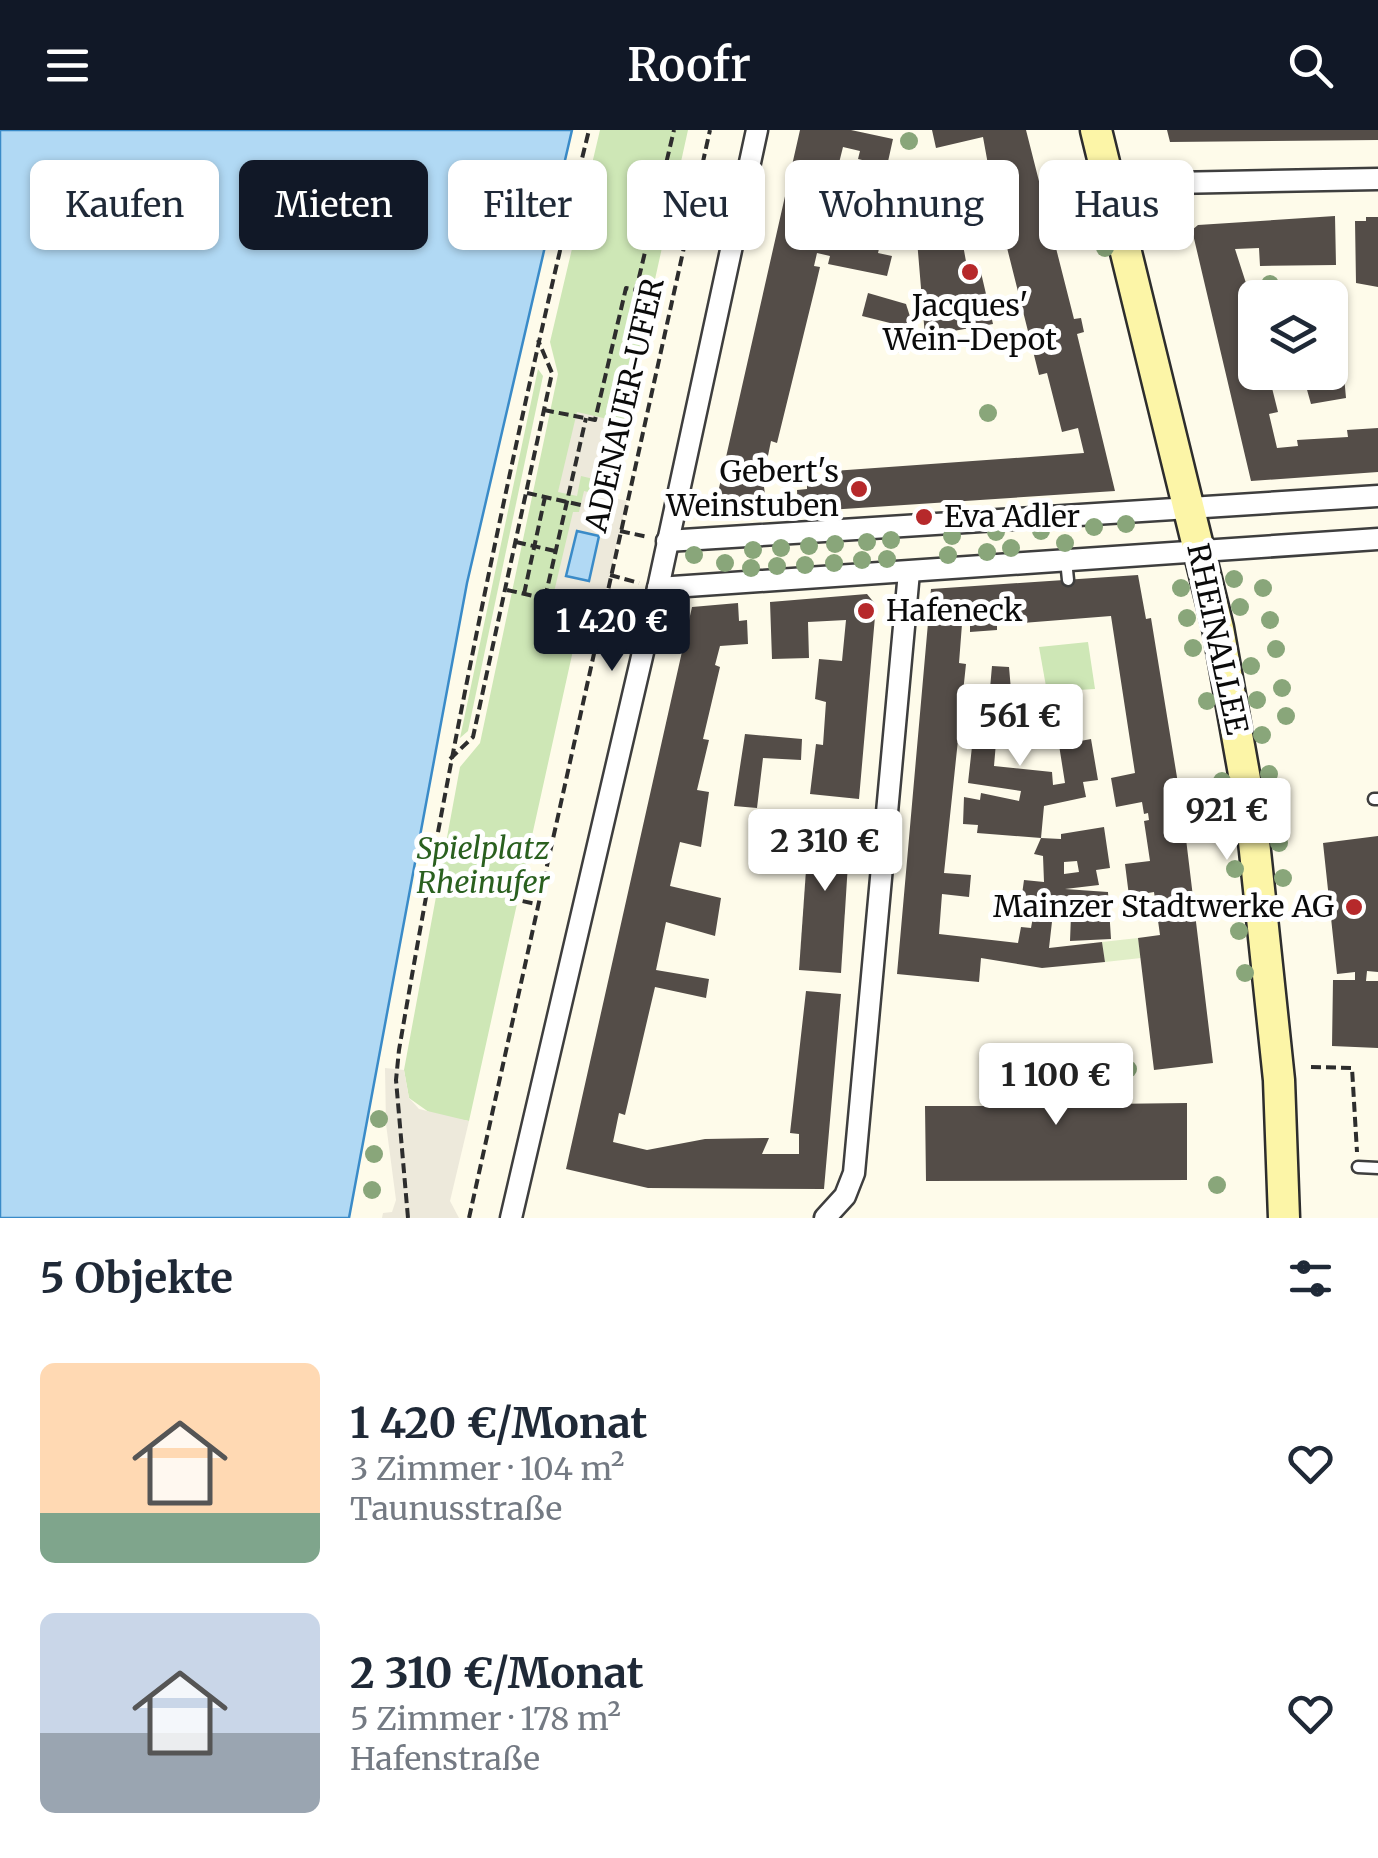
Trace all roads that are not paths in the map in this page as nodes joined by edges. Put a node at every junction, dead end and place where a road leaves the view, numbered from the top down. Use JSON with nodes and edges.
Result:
{"nodes":[{"id":1,"x":757,"y":130,"type":"edge"},
{"id":2,"x":1096,"y":130,"type":"edge"},
{"id":3,"x":1378,"y":179,"type":"edge"},
{"id":4,"x":1194,"y":183,"type":"edge"},
{"id":5,"x":1378,"y":496,"type":"edge"},
{"id":6,"x":1188,"y":506,"type":"junction"},
{"id":7,"x":1378,"y":539,"type":"edge"},
{"id":8,"x":667,"y":541,"type":"junction"},
{"id":9,"x":1198,"y":550,"type":"junction"},
{"id":10,"x":909,"y":572,"type":"junction"},
{"id":11,"x":658,"y":588,"type":"junction"},
{"id":12,"x":1358,"y":1167,"type":"road end"},
{"id":13,"x":1378,"y":1168,"type":"edge"},
{"id":14,"x":830,"y":1212,"type":"edge"},
{"id":15,"x":511,"y":1218,"type":"edge"},
{"id":16,"x":1284,"y":1218,"type":"edge"}],
"edges":[{"from":1,"to":8,"type":"street"},
{"from":2,"to":6,"type":"main road","name":"RHEINALLEE"},
{"from":3,"to":4,"type":"street"},
{"from":5,"to":6,"type":"street"},
{"from":6,"to":8,"type":"street"},
{"from":6,"to":9,"type":"main road","name":"RHEINALLEE"},
{"from":7,"to":9,"type":"street"},
{"from":8,"to":11,"type":"street"},
{"from":9,"to":10,"type":"street"},
{"from":9,"to":16,"type":"main road","name":"RHEINALLEE"},
{"from":10,"to":11,"type":"street"},
{"from":10,"to":14,"type":"street"},
{"from":11,"to":15,"type":"street"},
{"from":12,"to":13,"type":"lane"}]}
